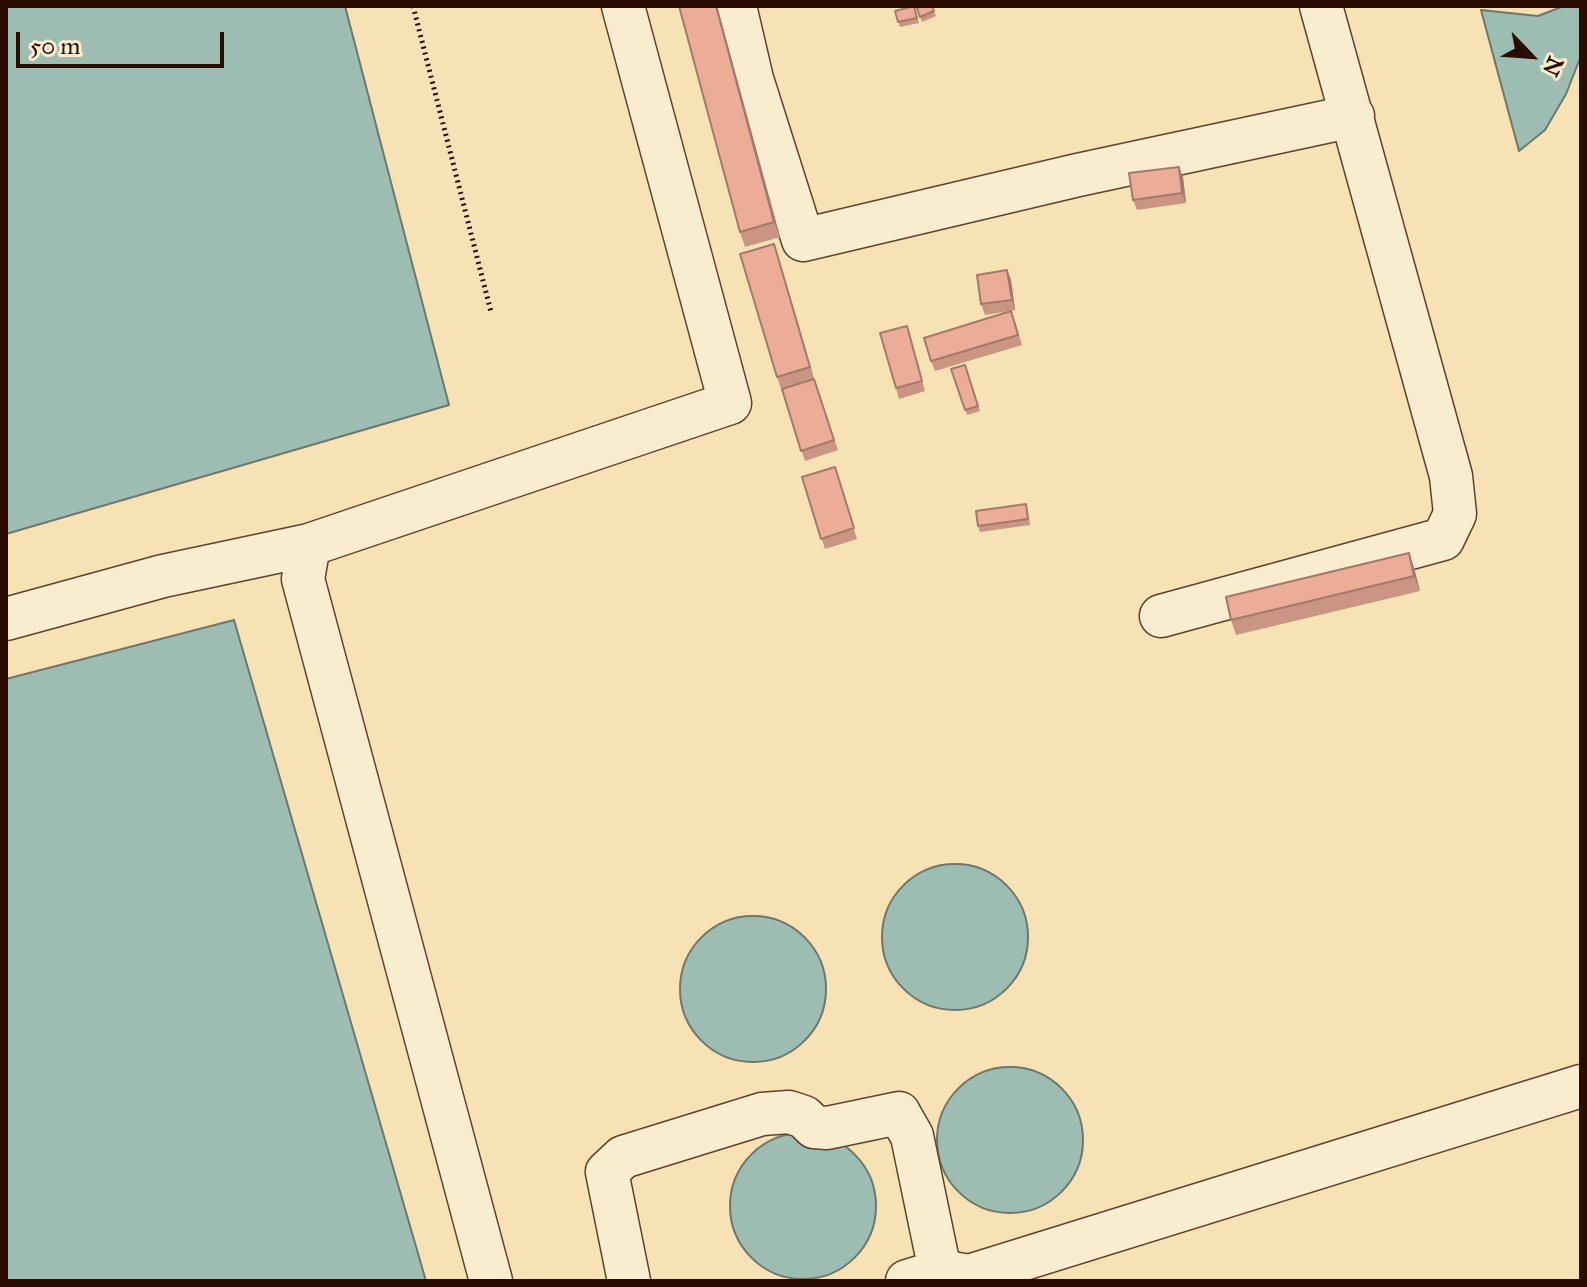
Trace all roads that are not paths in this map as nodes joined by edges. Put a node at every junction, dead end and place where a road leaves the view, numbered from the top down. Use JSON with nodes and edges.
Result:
{"nodes":[{"id":1,"x":623,"y":6,"type":"edge"},
{"id":2,"x":735,"y":6,"type":"edge"},
{"id":3,"x":1321,"y":6,"type":"edge"},
{"id":4,"x":1353,"y":116,"type":"junction"},
{"id":5,"x":309,"y":545,"type":"junction"},
{"id":6,"x":1161,"y":616,"type":"dead end"},
{"id":7,"x":6,"y":619,"type":"edge"},
{"id":8,"x":1581,"y":1086,"type":"edge"},
{"id":9,"x":924,"y":1276,"type":"edge"},
{"id":10,"x":491,"y":1281,"type":"edge"},
{"id":11,"x":629,"y":1281,"type":"edge"}],
"edges":[{"from":1,"to":5,"type":"lane"},
{"from":2,"to":4,"type":"lane"},
{"from":3,"to":4,"type":"lane"},
{"from":4,"to":6,"type":"lane"},
{"from":5,"to":7,"type":"lane"},
{"from":5,"to":10,"type":"lane"},
{"from":8,"to":9,"type":"lane"},
{"from":9,"to":11,"type":"lane"}]}
